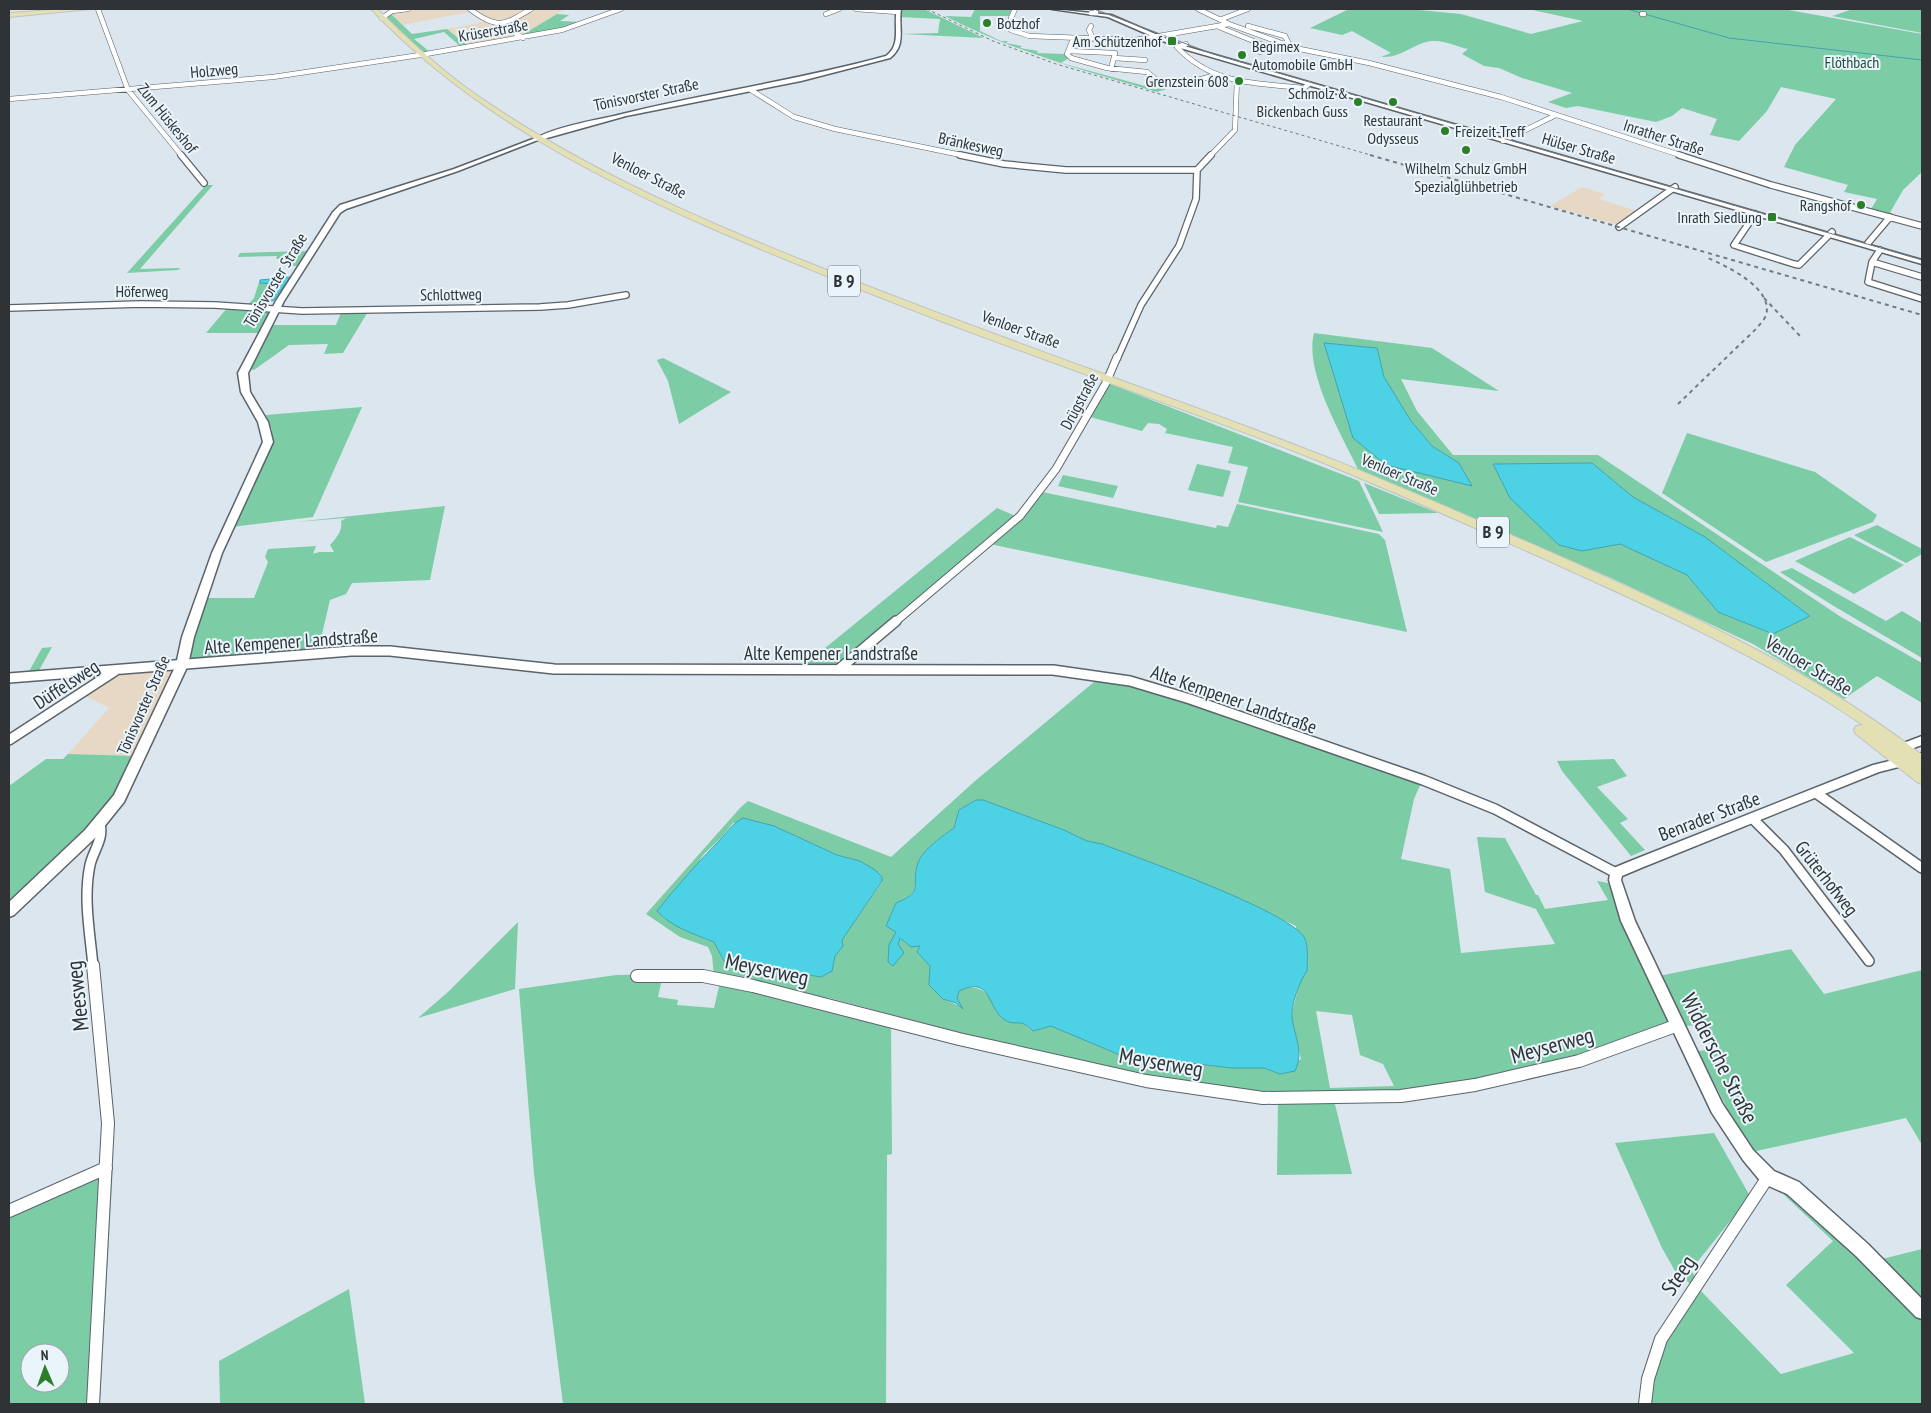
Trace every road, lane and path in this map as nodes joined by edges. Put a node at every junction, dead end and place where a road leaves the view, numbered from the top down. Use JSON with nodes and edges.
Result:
{"nodes":[{"id":1,"x":86,"y":9,"type":"edge"},
{"id":2,"x":98,"y":9,"type":"edge"},
{"id":3,"x":374,"y":9,"type":"edge"},
{"id":4,"x":378,"y":9,"type":"edge"},
{"id":5,"x":408,"y":9,"type":"edge"},
{"id":6,"x":470,"y":9,"type":"edge"},
{"id":7,"x":531,"y":9,"type":"edge"},
{"id":8,"x":621,"y":9,"type":"edge"},
{"id":9,"x":839,"y":9,"type":"edge"},
{"id":10,"x":856,"y":9,"type":"edge"},
{"id":11,"x":1015,"y":9,"type":"edge"},
{"id":12,"x":1054,"y":9,"type":"edge"},
{"id":13,"x":1198,"y":9,"type":"edge"},
{"id":14,"x":1248,"y":9,"type":"edge"},
{"id":15,"x":402,"y":10,"type":"edge"},
{"id":16,"x":899,"y":10,"type":"edge"},
{"id":17,"x":1093,"y":11,"type":"edge"},
{"id":18,"x":826,"y":14,"type":"dead end"},
{"id":19,"x":9,"y":15,"type":"edge"},
{"id":20,"x":382,"y":18,"type":"junction"},
{"id":21,"x":1222,"y":19,"type":"junction"},
{"id":22,"x":500,"y":24,"type":"junction"},
{"id":23,"x":1229,"y":24,"type":"junction"},
{"id":24,"x":1091,"y":26,"type":"dead end"},
{"id":25,"x":1238,"y":26,"type":"junction"},
{"id":26,"x":1219,"y":27,"type":"junction"},
{"id":27,"x":1162,"y":34,"type":"junction"},
{"id":28,"x":1156,"y":36,"type":"junction"},
{"id":29,"x":524,"y":38,"type":"junction"},
{"id":30,"x":1073,"y":39,"type":"junction"},
{"id":31,"x":1093,"y":39,"type":"junction"},
{"id":32,"x":1186,"y":44,"type":"junction"},
{"id":33,"x":1283,"y":44,"type":"junction"},
{"id":34,"x":1179,"y":46,"type":"junction"},
{"id":35,"x":1069,"y":51,"type":"junction"},
{"id":36,"x":1260,"y":52,"type":"dead end"},
{"id":37,"x":423,"y":55,"type":"junction"},
{"id":38,"x":1114,"y":58,"type":"junction"},
{"id":39,"x":1145,"y":60,"type":"dead end"},
{"id":40,"x":1111,"y":69,"type":"junction"},
{"id":41,"x":1216,"y":75,"type":"junction"},
{"id":42,"x":1237,"y":79,"type":"junction"},
{"id":43,"x":1309,"y":84,"type":"junction"},
{"id":44,"x":128,"y":90,"type":"junction"},
{"id":45,"x":752,"y":90,"type":"junction"},
{"id":46,"x":9,"y":99,"type":"edge"},
{"id":47,"x":1556,"y":115,"type":"junction"},
{"id":48,"x":540,"y":138,"type":"junction"},
{"id":49,"x":1506,"y":140,"type":"junction"},
{"id":50,"x":1197,"y":170,"type":"junction"},
{"id":51,"x":204,"y":184,"type":"dead end"},
{"id":52,"x":1673,"y":188,"type":"junction"},
{"id":53,"x":1755,"y":214,"type":"junction"},
{"id":54,"x":1890,"y":217,"type":"junction"},
{"id":55,"x":1922,"y":226,"type":"edge"},
{"id":56,"x":1619,"y":227,"type":"dead end"},
{"id":57,"x":1830,"y":234,"type":"junction"},
{"id":58,"x":1868,"y":243,"type":"junction"},
{"id":59,"x":1880,"y":250,"type":"junction"},
{"id":60,"x":1922,"y":260,"type":"edge"},
{"id":61,"x":1872,"y":262,"type":"junction"},
{"id":62,"x":1922,"y":277,"type":"edge"},
{"id":63,"x":626,"y":295,"type":"dead end"},
{"id":64,"x":1922,"y":299,"type":"edge"},
{"id":65,"x":9,"y":308,"type":"edge"},
{"id":66,"x":276,"y":308,"type":"junction"},
{"id":67,"x":1108,"y":378,"type":"junction"},
{"id":68,"x":182,"y":665,"type":"junction"},
{"id":69,"x":838,"y":670,"type":"junction"},
{"id":70,"x":115,"y":671,"type":"junction"},
{"id":71,"x":9,"y":678,"type":"edge"},
{"id":72,"x":9,"y":740,"type":"edge"},
{"id":73,"x":1922,"y":740,"type":"edge"},
{"id":74,"x":1898,"y":750,"type":"junction"},
{"id":75,"x":1917,"y":761,"type":"edge"},
{"id":76,"x":1877,"y":768,"type":"junction"},
{"id":77,"x":1922,"y":778,"type":"edge"},
{"id":78,"x":1816,"y":793,"type":"junction"},
{"id":79,"x":1753,"y":819,"type":"junction"},
{"id":80,"x":100,"y":824,"type":"junction"},
{"id":81,"x":1922,"y":868,"type":"edge"},
{"id":82,"x":1616,"y":873,"type":"junction"},
{"id":83,"x":9,"y":911,"type":"edge"},
{"id":84,"x":1869,"y":961,"type":"dead end"},
{"id":85,"x":637,"y":976,"type":"dead end"},
{"id":86,"x":1678,"y":1025,"type":"junction"},
{"id":87,"x":106,"y":1168,"type":"junction"},
{"id":88,"x":1768,"y":1177,"type":"junction"},
{"id":89,"x":9,"y":1211,"type":"edge"},
{"id":90,"x":1922,"y":1311,"type":"edge"},
{"id":91,"x":93,"y":1404,"type":"edge"},
{"id":92,"x":1644,"y":1404,"type":"edge"}],
"edges":[{"from":1,"to":19,"type":"main road"},
{"from":2,"to":44,"type":"street","name":"Zum Hüskeshof"},
{"from":3,"to":20,"type":"main road","name":"Venloer Straße","number":"B 9"},
{"from":4,"to":15,"type":"street"},
{"from":5,"to":15,"type":"street"},
{"from":6,"to":22,"type":"street"},
{"from":7,"to":22,"type":"street"},
{"from":8,"to":29,"type":"street","name":"Krüserstraße"},
{"from":9,"to":18,"type":"street"},
{"from":10,"to":16,"type":"street"},
{"from":11,"to":30,"type":"street"},
{"from":12,"to":17,"type":"street"},
{"from":13,"to":21,"type":"street"},
{"from":14,"to":21,"type":"street"},
{"from":15,"to":20,"type":"street"},
{"from":16,"to":45,"type":"street","name":"Tönisvorster Straße"},
{"from":17,"to":27,"type":"street","name":"Hülser Straße"},
{"from":17,"to":28,"type":"street","name":"Hülser Straße"},
{"from":20,"to":37,"type":"main road","name":"Venloer Straße","number":"B 9"},
{"from":21,"to":23,"type":"street"},
{"from":22,"to":29,"type":"street"},
{"from":23,"to":25,"type":"street"},
{"from":23,"to":26,"type":"street"},
{"from":24,"to":31,"type":"street"},
{"from":25,"to":33,"type":"street","name":"Inrather Straße"},
{"from":25,"to":33,"type":"street"},
{"from":26,"to":27,"type":"street"},
{"from":26,"to":36,"type":"street"},
{"from":27,"to":28,"type":"street"},
{"from":27,"to":32,"type":"street","name":"Hülser Straße"},
{"from":28,"to":31,"type":"street"},
{"from":28,"to":34,"type":"street","name":"Hülser Straße"},
{"from":29,"to":37,"type":"street","name":"Krüserstraße"},
{"from":30,"to":31,"type":"street"},
{"from":30,"to":35,"type":"street"},
{"from":32,"to":34,"type":"street"},
{"from":32,"to":49,"type":"street","name":"Hülser Straße"},
{"from":33,"to":47,"type":"street","name":"Inrather Straße"},
{"from":34,"to":41,"type":"street"},
{"from":34,"to":43,"type":"street","name":"Hülser Straße"},
{"from":35,"to":38,"type":"street"},
{"from":35,"to":40,"type":"street"},
{"from":37,"to":44,"type":"street","name":"Holzweg"},
{"from":37,"to":48,"type":"main road","name":"Venloer Straße","number":"B 9"},
{"from":38,"to":39,"type":"street"},
{"from":38,"to":40,"type":"street"},
{"from":40,"to":41,"type":"street"},
{"from":41,"to":42,"type":"street"},
{"from":42,"to":43,"type":"street"},
{"from":42,"to":50,"type":"street"},
{"from":43,"to":49,"type":"street","name":"Hülser Straße"},
{"from":44,"to":46,"type":"street","name":"Holzweg"},
{"from":44,"to":51,"type":"street","name":"Zum Hüskeshof"},
{"from":45,"to":48,"type":"street","name":"Tönisvorster Straße"},
{"from":45,"to":50,"type":"street","name":"Bränkesweg"},
{"from":47,"to":49,"type":"street"},
{"from":47,"to":54,"type":"street","name":"Inrather Straße"},
{"from":48,"to":66,"type":"main road","name":"Tönisvorster Straße"},
{"from":48,"to":67,"type":"main road","name":"Venloer Straße","number":"B 9"},
{"from":49,"to":52,"type":"street","name":"Hülser Straße"},
{"from":50,"to":67,"type":"street","name":"Drügstraße"},
{"from":52,"to":53,"type":"street","name":"Hülser Straße"},
{"from":52,"to":56,"type":"street"},
{"from":52,"to":57,"type":"street","name":"Hülser Straße"},
{"from":53,"to":57,"type":"street","name":"Hülser Straße"},
{"from":53,"to":57,"type":"street"},
{"from":54,"to":55,"type":"street","name":"Inrather Straße"},
{"from":54,"to":58,"type":"street"},
{"from":57,"to":58,"type":"street","name":"Hülser Straße"},
{"from":57,"to":59,"type":"street","name":"Hülser Straße"},
{"from":58,"to":60,"type":"street","name":"Hülser Straße"},
{"from":59,"to":60,"type":"street","name":"Hülser Straße"},
{"from":59,"to":61,"type":"street"},
{"from":61,"to":62,"type":"street"},
{"from":61,"to":64,"type":"street"},
{"from":63,"to":66,"type":"street","name":"Schlottweg"},
{"from":65,"to":66,"type":"street","name":"Höferweg"},
{"from":66,"to":68,"type":"main road","name":"Tönisvorster Straße"},
{"from":67,"to":69,"type":"street","name":"Drügstraße"},
{"from":67,"to":74,"type":"main road","name":"Venloer Straße","number":"B 9"},
{"from":68,"to":69,"type":"street","name":"Alte Kempener Landstraße"},
{"from":68,"to":70,"type":"street","name":"Alte Kempener Landstraße"},
{"from":68,"to":80,"type":"main road","name":"Tönisvorster Straße"},
{"from":69,"to":82,"type":"street","name":"Alte Kempener Landstraße"},
{"from":70,"to":71,"type":"street","name":"Alte Kempener Landstraße"},
{"from":70,"to":72,"type":"street","name":"Düffelsweg"},
{"from":73,"to":74,"type":"street"},
{"from":74,"to":75,"type":"main road","name":"Venloer Straße"},
{"from":74,"to":76,"type":"street","name":"Benrader Straße"},
{"from":75,"to":76,"type":"street","name":"Benrader Straße"},
{"from":75,"to":77,"type":"main road","name":"Venloer Straße"},
{"from":76,"to":78,"type":"street","name":"Benrader Straße"},
{"from":78,"to":79,"type":"street","name":"Benrader Straße"},
{"from":78,"to":81,"type":"street"},
{"from":79,"to":82,"type":"street","name":"Benrader Straße"},
{"from":79,"to":84,"type":"street","name":"Grüterhofweg"},
{"from":80,"to":83,"type":"main road","name":"Tönisvorster Straße"},
{"from":80,"to":87,"type":"street","name":"Meesweg"},
{"from":82,"to":86,"type":"street","name":"Widdersche Straße"},
{"from":85,"to":86,"type":"street","name":"Meyserweg"},
{"from":86,"to":88,"type":"street","name":"Widdersche Straße"},
{"from":87,"to":89,"type":"street"},
{"from":87,"to":91,"type":"street","name":"Meesweg"},
{"from":88,"to":90,"type":"street","name":"Widdersche Straße"},
{"from":88,"to":92,"type":"street","name":"Steeg"}]}
